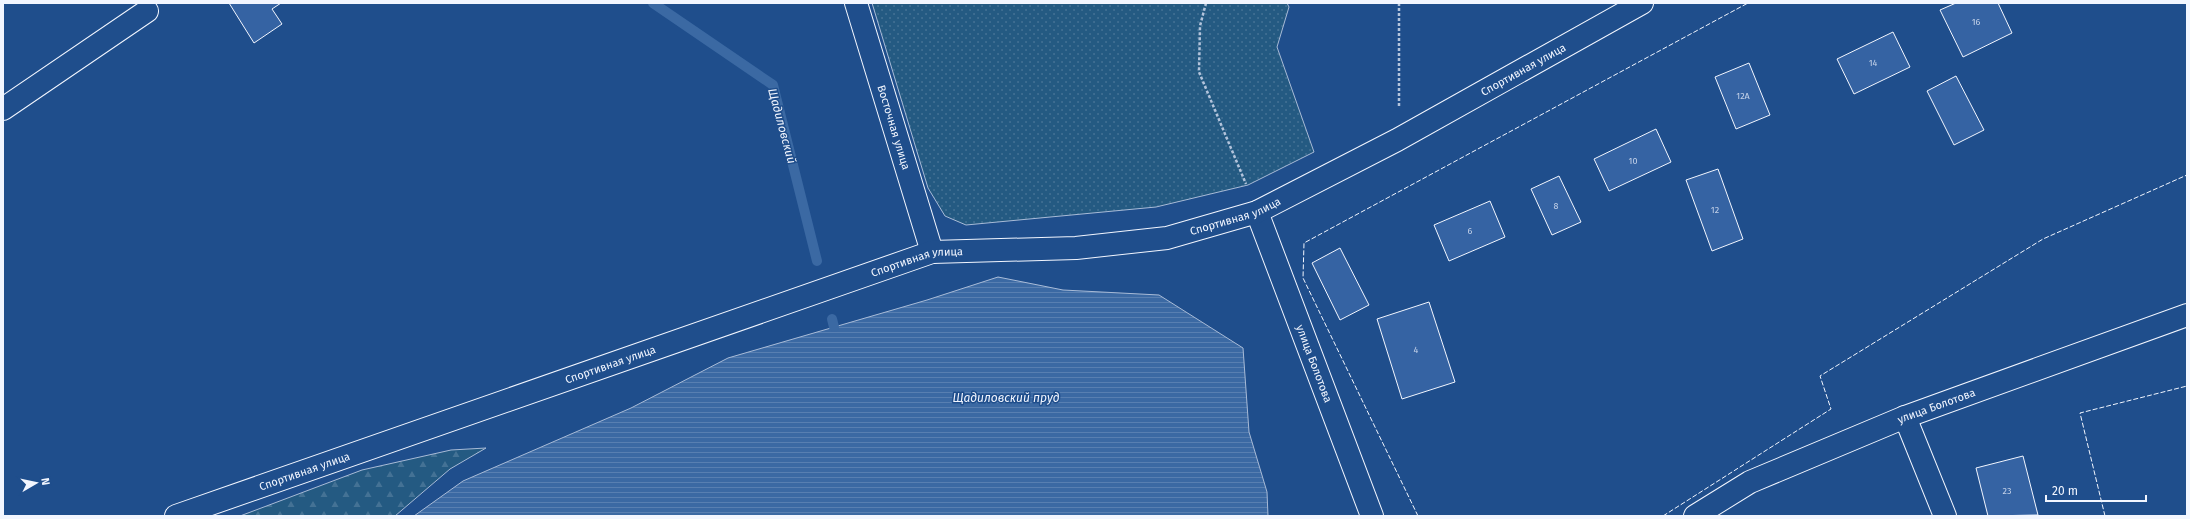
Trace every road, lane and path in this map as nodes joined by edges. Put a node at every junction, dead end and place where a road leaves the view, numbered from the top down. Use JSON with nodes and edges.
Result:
{"nodes":[{"id":1,"x":856,"y":3,"type":"edge"},
{"id":2,"x":1206,"y":3,"type":"edge"},
{"id":3,"x":1399,"y":3,"type":"edge"},
{"id":4,"x":1642,"y":3,"type":"edge"},
{"id":5,"x":147,"y":11,"type":"dead end"},
{"id":6,"x":3,"y":109,"type":"edge"},
{"id":7,"x":1397,"y":140,"type":"junction"},
{"id":8,"x":1257,"y":212,"type":"junction"},
{"id":9,"x":932,"y":252,"type":"junction"},
{"id":10,"x":2187,"y":315,"type":"edge"},
{"id":11,"x":1905,"y":417,"type":"junction"},
{"id":12,"x":176,"y":516,"type":"edge"},
{"id":13,"x":1372,"y":516,"type":"edge"},
{"id":14,"x":1695,"y":516,"type":"edge"},
{"id":15,"x":1945,"y":516,"type":"edge"}],
"edges":[{"from":1,"to":9,"type":"street","name":"Восточная улица"},
{"from":2,"to":8,"type":"path"},
{"from":3,"to":7,"type":"path"},
{"from":4,"to":7,"type":"street","name":"Спортивная улица"},
{"from":5,"to":6,"type":"street"},
{"from":7,"to":8,"type":"street","name":"Спортивная улица"},
{"from":8,"to":9,"type":"street","name":"Спортивная улица"},
{"from":8,"to":13,"type":"street","name":"улица Болотова"},
{"from":9,"to":12,"type":"street","name":"Спортивная улица"},
{"from":10,"to":11,"type":"street","name":"улица Болотова"},
{"from":11,"to":14,"type":"street","name":"улица Болотова"},
{"from":11,"to":15,"type":"street"}]}
